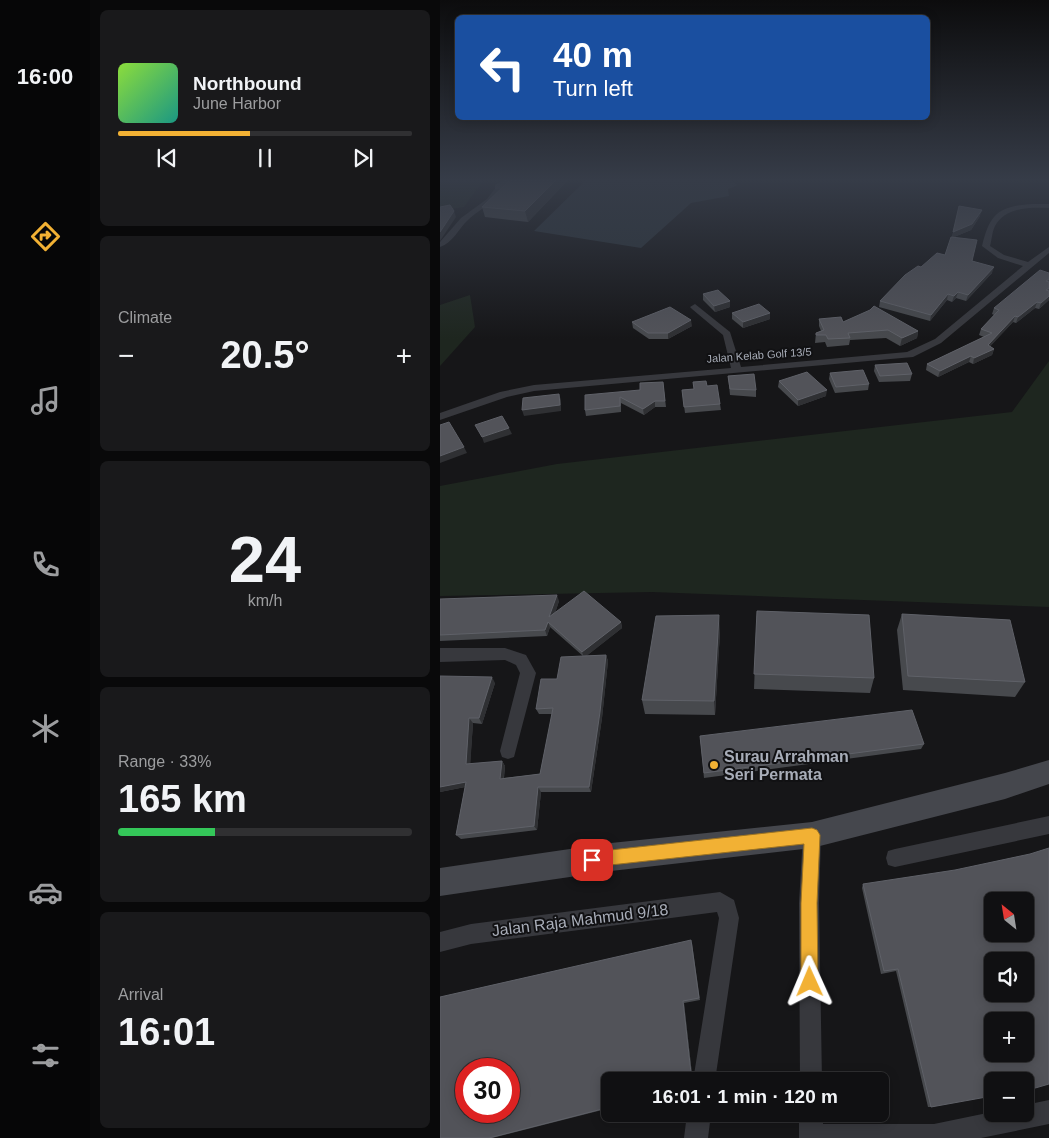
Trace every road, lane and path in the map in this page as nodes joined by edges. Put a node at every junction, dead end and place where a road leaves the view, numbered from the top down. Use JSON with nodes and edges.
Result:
{"nodes":[{"id":1,"x":453,"y":233,"type":"edge"},
{"id":2,"x":990,"y":233,"type":"edge"},
{"id":3,"x":443,"y":244,"type":"edge"},
{"id":4,"x":1049,"y":249,"type":"edge"},
{"id":5,"x":1030,"y":266,"type":"junction"},
{"id":6,"x":694,"y":307,"type":"dead end"},
{"id":7,"x":737,"y":369,"type":"junction"},
{"id":8,"x":440,"y":416,"type":"edge"},
{"id":9,"x":440,"y":656,"type":"edge"},
{"id":10,"x":508,"y":751,"type":"dead end"},
{"id":11,"x":1049,"y":772,"type":"edge"},
{"id":12,"x":1049,"y":825,"type":"edge"},
{"id":13,"x":812,"y":835,"type":"junction"},
{"id":14,"x":894,"y":858,"type":"dead end"},
{"id":15,"x":440,"y":882,"type":"edge"},
{"id":16,"x":440,"y":942,"type":"edge"},
{"id":17,"x":705,"y":1072,"type":"edge"},
{"id":18,"x":811,"y":1072,"type":"edge"},
{"id":19,"x":1049,"y":1112,"type":"edge"},
{"id":20,"x":698,"y":1122,"type":"edge"},
{"id":21,"x":811,"y":1129,"type":"edge"},
{"id":22,"x":696,"y":1138,"type":"edge"}],
"edges":[{"from":1,"to":3,"type":"street"},
{"from":2,"to":5,"type":"street"},
{"from":4,"to":5,"type":"street","name":"Jalan Kelab Golf 13/5"},
{"from":5,"to":7,"type":"street","name":"Jalan Kelab Golf 13/5"},
{"from":6,"to":7,"type":"street"},
{"from":7,"to":8,"type":"street","name":"Jalan Kelab Golf 13/5"},
{"from":9,"to":10,"type":"street"},
{"from":11,"to":13,"type":"street"},
{"from":12,"to":14,"type":"street"},
{"from":13,"to":15,"type":"street"},
{"from":13,"to":18,"type":"street"},
{"from":16,"to":17,"type":"street","name":"Jalan Raja Mahmud 9/18"},
{"from":19,"to":21,"type":"street"},
{"from":20,"to":22,"type":"street"}]}
